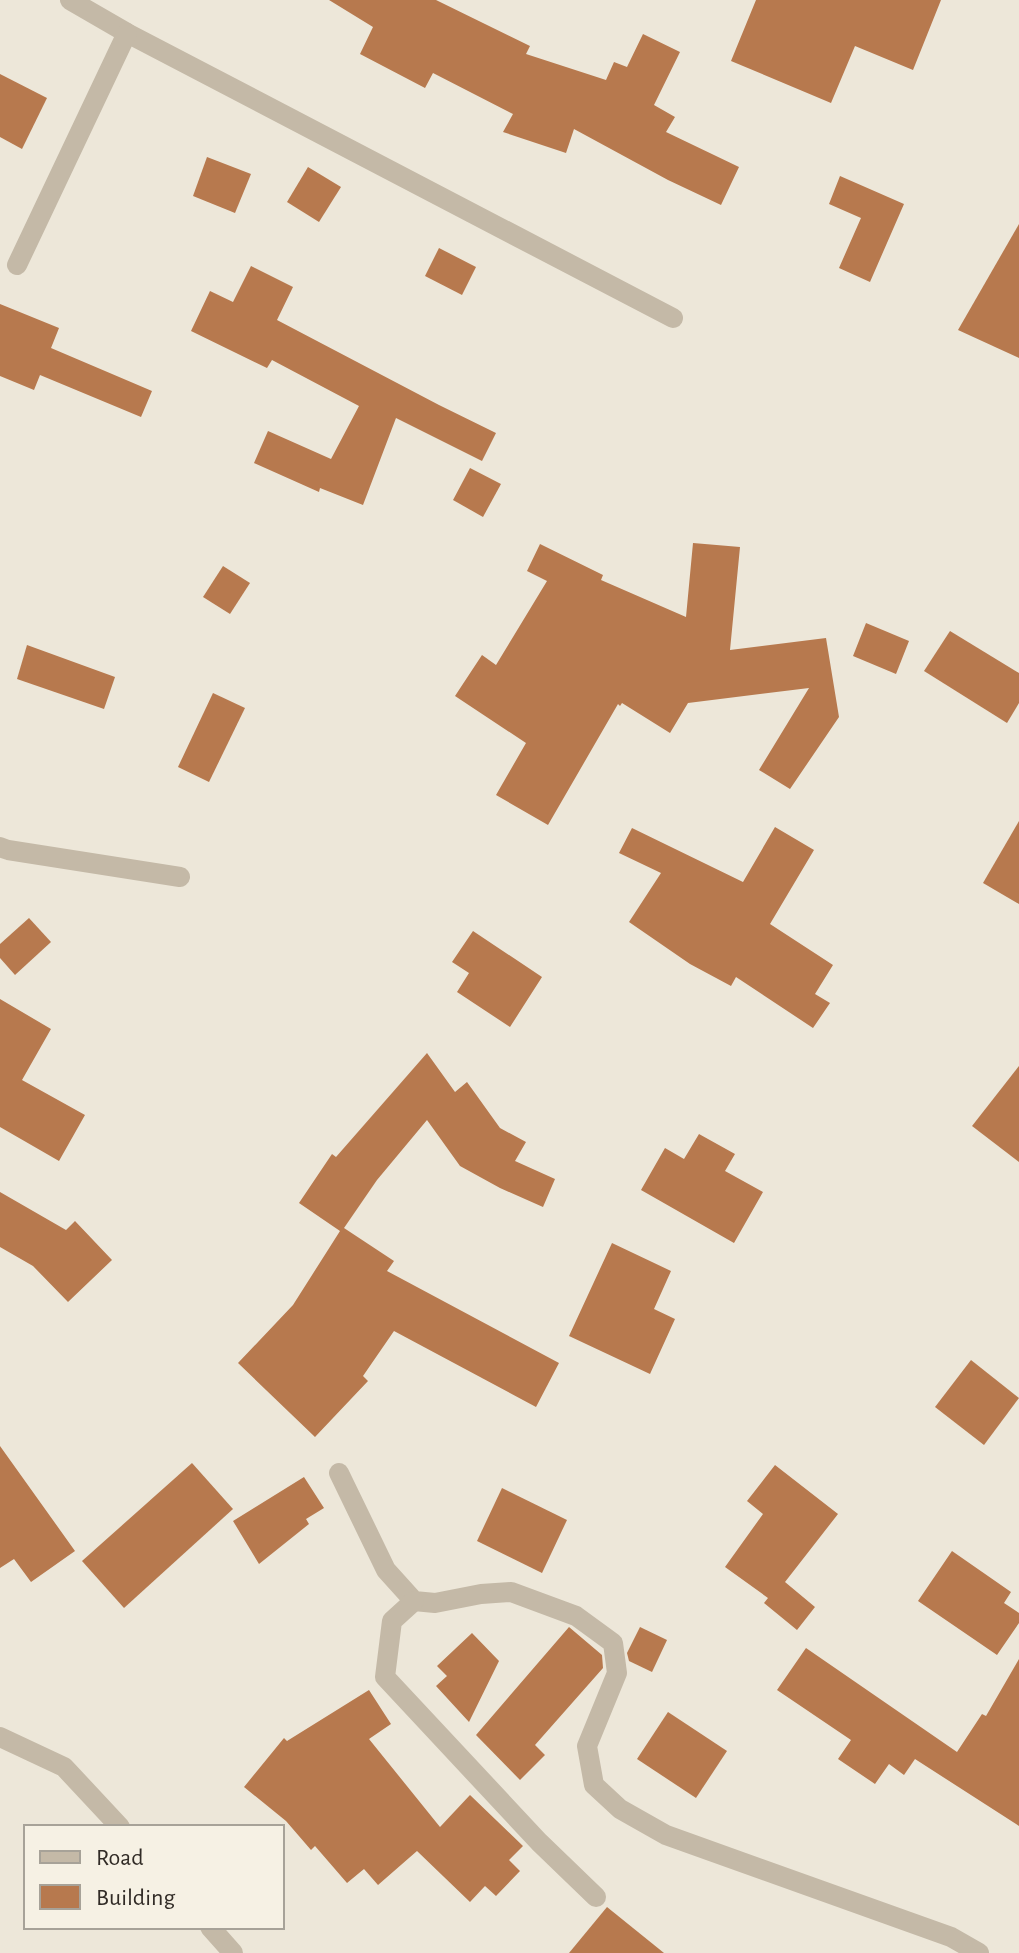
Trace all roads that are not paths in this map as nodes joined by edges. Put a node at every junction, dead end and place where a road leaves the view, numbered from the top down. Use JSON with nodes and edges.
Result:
{"nodes":[{"id":1,"x":70,"y":0,"type":"edge"},
{"id":2,"x":127,"y":33,"type":"junction"},
{"id":3,"x":17,"y":265,"type":"dead end"},
{"id":4,"x":673,"y":318,"type":"dead end"},
{"id":5,"x":0,"y":847,"type":"edge"},
{"id":6,"x":180,"y":877,"type":"dead end"},
{"id":7,"x":339,"y":1473,"type":"dead end"},
{"id":8,"x":414,"y":1601,"type":"junction"},
{"id":9,"x":0,"y":1737,"type":"edge"},
{"id":10,"x":118,"y":1825,"type":"edge"},
{"id":11,"x":596,"y":1897,"type":"dead end"},
{"id":12,"x":212,"y":1929,"type":"edge"},
{"id":13,"x":233,"y":1953,"type":"edge"},
{"id":14,"x":979,"y":1953,"type":"edge"}],
"edges":[{"from":1,"to":2,"type":"street"},
{"from":2,"to":3,"type":"street"},
{"from":2,"to":4,"type":"street"},
{"from":5,"to":6,"type":"street"},
{"from":7,"to":8,"type":"street"},
{"from":8,"to":11,"type":"street"},
{"from":8,"to":14,"type":"street"},
{"from":9,"to":10,"type":"street"},
{"from":12,"to":13,"type":"street"}]}
